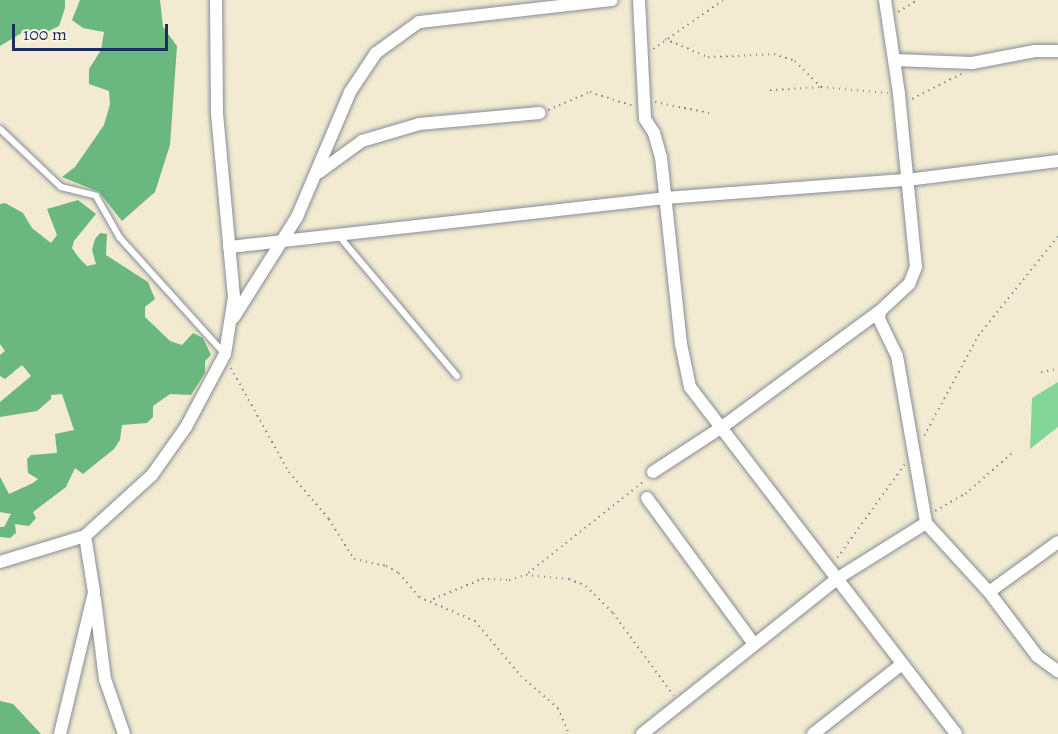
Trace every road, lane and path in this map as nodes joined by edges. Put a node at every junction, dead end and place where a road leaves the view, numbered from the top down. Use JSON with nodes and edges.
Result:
{"nodes":[{"id":1,"x":216,"y":0,"type":"edge"},
{"id":2,"x":612,"y":0,"type":"edge"},
{"id":3,"x":639,"y":0,"type":"edge"},
{"id":4,"x":723,"y":0,"type":"edge"},
{"id":5,"x":885,"y":0,"type":"edge"},
{"id":6,"x":917,"y":0,"type":"edge"},
{"id":7,"x":887,"y":20,"type":"junction"},
{"id":8,"x":665,"y":39,"type":"junction"},
{"id":9,"x":1058,"y":51,"type":"edge"},
{"id":10,"x":643,"y":57,"type":"junction"},
{"id":11,"x":895,"y":60,"type":"junction"},
{"id":12,"x":967,"y":70,"type":"dead end"},
{"id":13,"x":821,"y":87,"type":"junction"},
{"id":14,"x":770,"y":90,"type":"dead end"},
{"id":15,"x":899,"y":94,"type":"junction"},
{"id":16,"x":644,"y":107,"type":"junction"},
{"id":17,"x":901,"y":111,"type":"junction"},
{"id":18,"x":539,"y":113,"type":"joint"},
{"id":19,"x":714,"y":114,"type":"dead end"},
{"id":20,"x":0,"y":129,"type":"edge"},
{"id":21,"x":1058,"y":161,"type":"edge"},
{"id":22,"x":316,"y":174,"type":"junction"},
{"id":23,"x":907,"y":180,"type":"junction"},
{"id":24,"x":665,"y":198,"type":"junction"},
{"id":25,"x":338,"y":236,"type":"junction"},
{"id":26,"x":1058,"y":236,"type":"edge"},
{"id":27,"x":281,"y":242,"type":"junction"},
{"id":28,"x":229,"y":247,"type":"junction"},
{"id":29,"x":880,"y":311,"type":"junction"},
{"id":30,"x":232,"y":320,"type":"junction"},
{"id":31,"x":225,"y":354,"type":"junction"},
{"id":32,"x":1058,"y":369,"type":"edge"},
{"id":33,"x":1041,"y":372,"type":"dead end"},
{"id":34,"x":457,"y":376,"type":"dead end"},
{"id":35,"x":722,"y":428,"type":"junction"},
{"id":36,"x":1012,"y":453,"type":"dead end"},
{"id":37,"x":912,"y":454,"type":"junction"},
{"id":38,"x":653,"y":472,"type":"joint"},
{"id":39,"x":647,"y":498,"type":"dead end"},
{"id":40,"x":926,"y":523,"type":"junction"},
{"id":41,"x":85,"y":536,"type":"junction"},
{"id":42,"x":1058,"y":542,"type":"edge"},
{"id":43,"x":0,"y":562,"type":"edge"},
{"id":44,"x":830,"y":566,"type":"junction"},
{"id":45,"x":526,"y":575,"type":"junction"},
{"id":46,"x":838,"y":578,"type":"junction"},
{"id":47,"x":94,"y":592,"type":"junction"},
{"id":48,"x":989,"y":592,"type":"junction"},
{"id":49,"x":431,"y":600,"type":"junction"},
{"id":50,"x":754,"y":644,"type":"junction"},
{"id":51,"x":902,"y":664,"type":"junction"},
{"id":52,"x":1058,"y":671,"type":"edge"},
{"id":53,"x":681,"y":703,"type":"junction"},
{"id":54,"x":60,"y":734,"type":"edge"},
{"id":55,"x":124,"y":734,"type":"edge"},
{"id":56,"x":569,"y":734,"type":"edge"},
{"id":57,"x":642,"y":734,"type":"edge"},
{"id":58,"x":813,"y":734,"type":"edge"},
{"id":59,"x":956,"y":734,"type":"edge"}],
"edges":[{"from":1,"to":28,"type":"street"},
{"from":2,"to":22,"type":"street"},
{"from":3,"to":10,"type":"street"},
{"from":4,"to":8,"type":"path"},
{"from":5,"to":7,"type":"street"},
{"from":6,"to":7,"type":"path"},
{"from":7,"to":11,"type":"street"},
{"from":8,"to":10,"type":"path"},
{"from":8,"to":13,"type":"path"},
{"from":9,"to":11,"type":"street"},
{"from":10,"to":16,"type":"street"},
{"from":11,"to":15,"type":"street"},
{"from":12,"to":17,"type":"path"},
{"from":13,"to":14,"type":"path"},
{"from":13,"to":15,"type":"path"},
{"from":15,"to":17,"type":"street"},
{"from":16,"to":18,"type":"path"},
{"from":16,"to":19,"type":"path"},
{"from":16,"to":24,"type":"street"},
{"from":17,"to":23,"type":"street"},
{"from":18,"to":22,"type":"street"},
{"from":20,"to":31,"type":"lane"},
{"from":21,"to":23,"type":"street"},
{"from":22,"to":27,"type":"street"},
{"from":23,"to":24,"type":"street"},
{"from":23,"to":29,"type":"street"},
{"from":24,"to":25,"type":"street"},
{"from":24,"to":35,"type":"street"},
{"from":25,"to":27,"type":"street"},
{"from":25,"to":34,"type":"lane"},
{"from":26,"to":37,"type":"path"},
{"from":27,"to":28,"type":"street"},
{"from":27,"to":30,"type":"street"},
{"from":28,"to":30,"type":"street"},
{"from":29,"to":35,"type":"street"},
{"from":29,"to":37,"type":"street"},
{"from":30,"to":31,"type":"street"},
{"from":31,"to":41,"type":"street"},
{"from":31,"to":49,"type":"path"},
{"from":32,"to":33,"type":"path"},
{"from":35,"to":38,"type":"street"},
{"from":35,"to":44,"type":"street"},
{"from":36,"to":40,"type":"path"},
{"from":37,"to":40,"type":"street"},
{"from":37,"to":44,"type":"path"},
{"from":38,"to":45,"type":"path"},
{"from":39,"to":50,"type":"street"},
{"from":40,"to":46,"type":"street"},
{"from":40,"to":48,"type":"street"},
{"from":41,"to":43,"type":"street"},
{"from":41,"to":47,"type":"street"},
{"from":42,"to":48,"type":"street"},
{"from":44,"to":46,"type":"street"},
{"from":45,"to":49,"type":"path"},
{"from":45,"to":53,"type":"path"},
{"from":46,"to":50,"type":"street"},
{"from":46,"to":51,"type":"street"},
{"from":47,"to":54,"type":"street"},
{"from":47,"to":55,"type":"street"},
{"from":48,"to":52,"type":"street"},
{"from":49,"to":56,"type":"path"},
{"from":50,"to":53,"type":"street"},
{"from":51,"to":58,"type":"street"},
{"from":51,"to":59,"type":"street"},
{"from":53,"to":57,"type":"street"}]}
